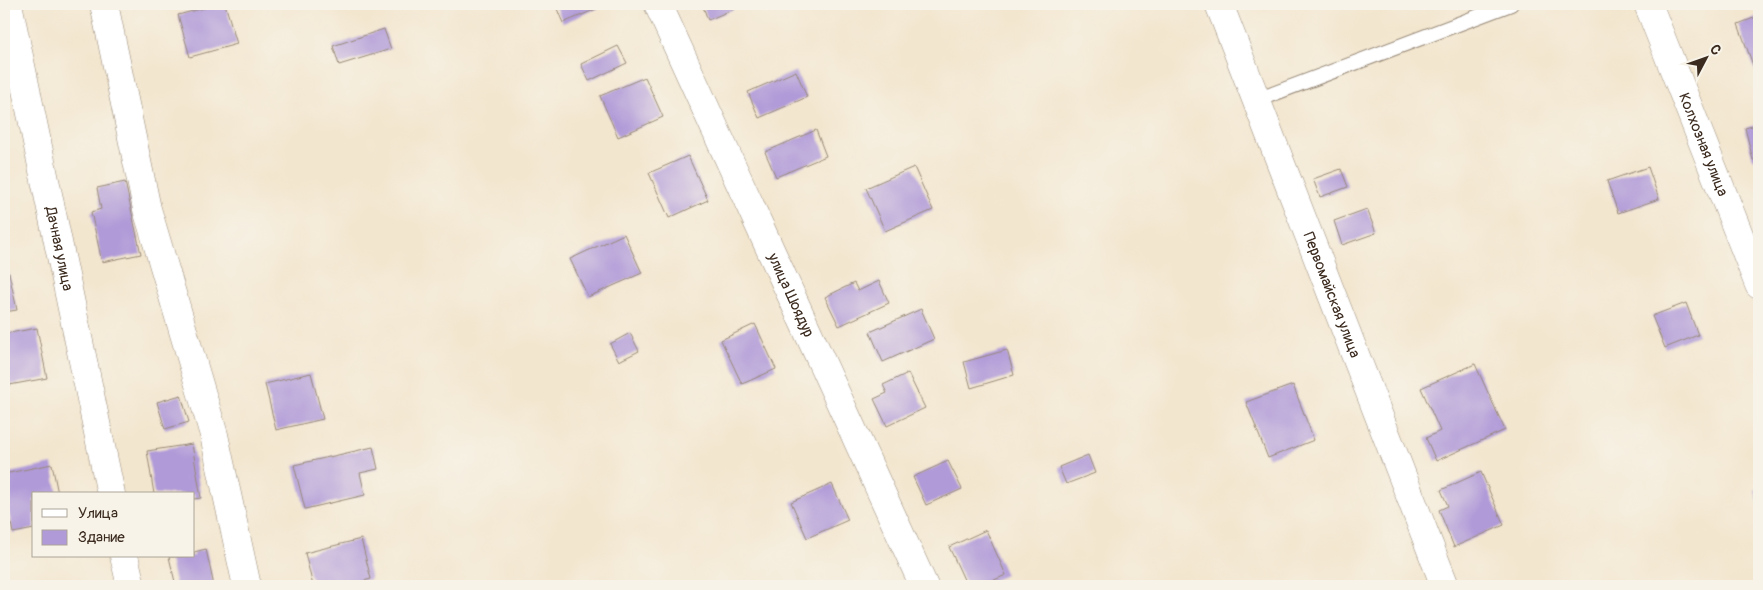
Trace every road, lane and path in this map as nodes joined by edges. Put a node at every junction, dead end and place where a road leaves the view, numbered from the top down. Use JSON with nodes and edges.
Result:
{"nodes":[{"id":1,"x":8,"y":4,"type":"edge"},
{"id":2,"x":104,"y":4,"type":"edge"},
{"id":3,"x":658,"y":4,"type":"edge"},
{"id":4,"x":1219,"y":4,"type":"edge"},
{"id":5,"x":1511,"y":4,"type":"edge"},
{"id":6,"x":1655,"y":6,"type":"edge"},
{"id":7,"x":1257,"y":100,"type":"junction"},
{"id":8,"x":1759,"y":285,"type":"edge"},
{"id":9,"x":111,"y":492,"type":"edge"},
{"id":10,"x":124,"y":558,"type":"edge"},
{"id":11,"x":131,"y":586,"type":"edge"},
{"id":12,"x":247,"y":586,"type":"edge"},
{"id":13,"x":924,"y":586,"type":"edge"},
{"id":14,"x":1446,"y":586,"type":"edge"}],
"edges":[{"from":1,"to":9,"type":"street","name":"Дачная улица"},
{"from":2,"to":12,"type":"street"},
{"from":3,"to":13,"type":"street","name":"улица Шоядур"},
{"from":4,"to":7,"type":"street","name":"Первомайская улица"},
{"from":5,"to":7,"type":"lane"},
{"from":6,"to":8,"type":"street","name":"Колхозная улица"},
{"from":7,"to":14,"type":"street","name":"Первомайская улица"},
{"from":10,"to":11,"type":"street"}]}
